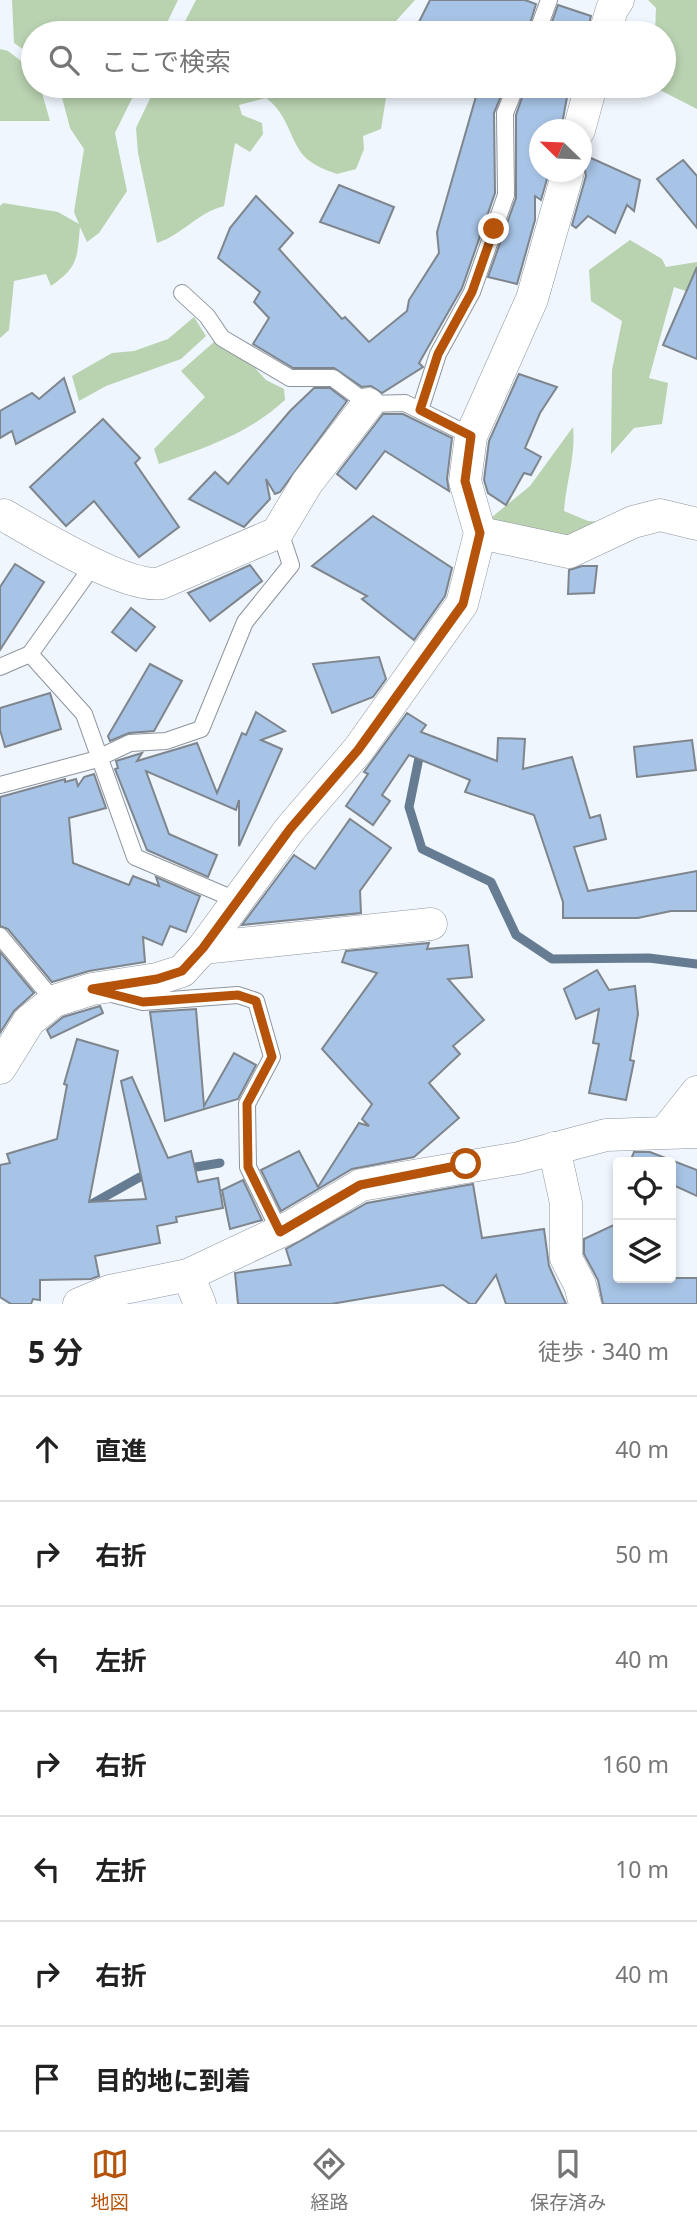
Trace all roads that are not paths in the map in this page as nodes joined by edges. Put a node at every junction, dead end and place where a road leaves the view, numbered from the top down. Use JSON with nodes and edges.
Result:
{"nodes":[{"id":1,"x":549,"y":0,"type":"edge"},
{"id":2,"x":618,"y":0,"type":"edge"},
{"id":3,"x":541,"y":21,"type":"edge"},
{"id":4,"x":608,"y":21,"type":"edge"},
{"id":5,"x":511,"y":98,"type":"edge"},
{"id":6,"x":588,"y":98,"type":"edge"},
{"id":7,"x":582,"y":119,"type":"edge"},
{"id":8,"x":565,"y":182,"type":"edge"},
{"id":9,"x":183,"y":293,"type":"dead end"},
{"id":10,"x":368,"y":404,"type":"junction"},
{"id":11,"x":420,"y":410,"type":"junction"},
{"id":12,"x":471,"y":436,"type":"junction"},
{"id":13,"x":4,"y":515,"type":"dead end"},
{"id":14,"x":697,"y":524,"type":"edge"},
{"id":15,"x":279,"y":529,"type":"junction"},
{"id":16,"x":480,"y":533,"type":"junction"},
{"id":17,"x":94,"y":564,"type":"junction"},
{"id":18,"x":30,"y":654,"type":"junction"},
{"id":19,"x":0,"y":667,"type":"edge"},
{"id":20,"x":99,"y":757,"type":"junction"},
{"id":21,"x":0,"y":785,"type":"edge"},
{"id":22,"x":236,"y":900,"type":"junction"},
{"id":23,"x":431,"y":924,"type":"dead end"},
{"id":24,"x":0,"y":936,"type":"edge"},
{"id":25,"x":203,"y":948,"type":"junction"},
{"id":26,"x":92,"y":989,"type":"junction"},
{"id":27,"x":54,"y":1001,"type":"junction"},
{"id":28,"x":0,"y":1068,"type":"edge"},
{"id":29,"x":697,"y":1093,"type":"edge"},
{"id":30,"x":665,"y":1132,"type":"junction"},
{"id":31,"x":697,"y":1132,"type":"edge"},
{"id":32,"x":554,"y":1148,"type":"junction"},
{"id":33,"x":280,"y":1232,"type":"junction"},
{"id":34,"x":188,"y":1275,"type":"junction"},
{"id":35,"x":79,"y":1304,"type":"edge"},
{"id":36,"x":200,"y":1304,"type":"edge"},
{"id":37,"x":585,"y":1304,"type":"edge"}],
"edges":[{"from":1,"to":3,"type":"lane"},
{"from":2,"to":4,"type":"street"},
{"from":5,"to":11,"type":"lane"},
{"from":6,"to":7,"type":"street"},
{"from":8,"to":12,"type":"street"},
{"from":9,"to":10,"type":"lane"},
{"from":10,"to":11,"type":"lane"},
{"from":10,"to":15,"type":"street"},
{"from":11,"to":12,"type":"lane"},
{"from":12,"to":16,"type":"street"},
{"from":13,"to":17,"type":"street"},
{"from":14,"to":16,"type":"street"},
{"from":15,"to":17,"type":"street"},
{"from":15,"to":20,"type":"lane"},
{"from":16,"to":22,"type":"street"},
{"from":17,"to":18,"type":"lane"},
{"from":18,"to":19,"type":"lane"},
{"from":18,"to":20,"type":"lane"},
{"from":20,"to":21,"type":"lane"},
{"from":20,"to":22,"type":"lane"},
{"from":22,"to":25,"type":"street"},
{"from":23,"to":25,"type":"street"},
{"from":24,"to":27,"type":"lane"},
{"from":25,"to":26,"type":"street"},
{"from":26,"to":27,"type":"street"},
{"from":26,"to":33,"type":"lane"},
{"from":27,"to":28,"type":"street"},
{"from":29,"to":30,"type":"street"},
{"from":30,"to":31,"type":"street"},
{"from":30,"to":32,"type":"street"},
{"from":32,"to":33,"type":"street"},
{"from":32,"to":37,"type":"street"},
{"from":33,"to":34,"type":"street"},
{"from":34,"to":35,"type":"street"},
{"from":34,"to":36,"type":"street"}]}
